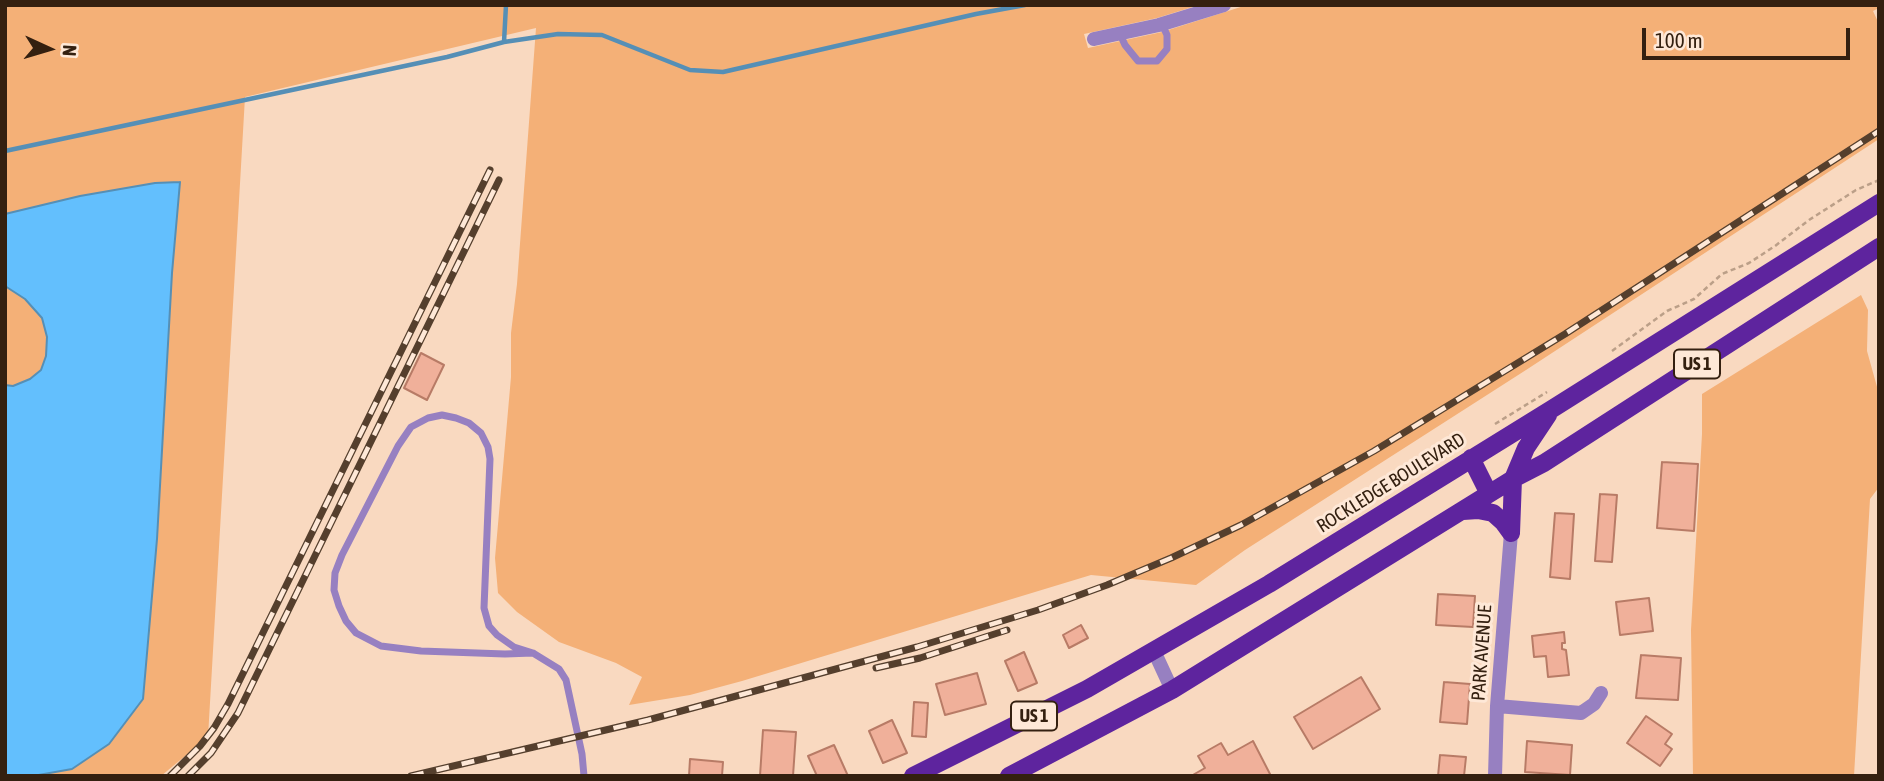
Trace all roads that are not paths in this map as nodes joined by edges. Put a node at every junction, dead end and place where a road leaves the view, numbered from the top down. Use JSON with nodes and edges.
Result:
{"nodes":[{"id":1,"x":1224,"y":5,"type":"edge"},
{"id":2,"x":1162,"y":24,"type":"junction"},
{"id":3,"x":1120,"y":34,"type":"junction"},
{"id":4,"x":1094,"y":39,"type":"dead end"},
{"id":5,"x":1879,"y":203,"type":"edge"},
{"id":6,"x":1879,"y":247,"type":"edge"},
{"id":7,"x":1552,"y":409,"type":"junction"},
{"id":8,"x":1471,"y":458,"type":"junction"},
{"id":9,"x":1513,"y":479,"type":"junction"},
{"id":10,"x":1489,"y":494,"type":"junction"},
{"id":11,"x":1460,"y":512,"type":"junction"},
{"id":12,"x":1511,"y":533,"type":"junction"},
{"id":13,"x":1154,"y":651,"type":"junction"},
{"id":14,"x":533,"y":653,"type":"junction"},
{"id":15,"x":1172,"y":690,"type":"junction"},
{"id":16,"x":1601,"y":693,"type":"dead end"},
{"id":17,"x":1497,"y":706,"type":"junction"},
{"id":18,"x":584,"y":776,"type":"edge"},
{"id":19,"x":913,"y":776,"type":"edge"},
{"id":20,"x":1009,"y":776,"type":"edge"},
{"id":21,"x":1495,"y":776,"type":"edge"}],
"edges":[{"from":1,"to":2,"type":"street"},
{"from":2,"to":3,"type":"street"},
{"from":2,"to":3,"type":"lane"},
{"from":3,"to":4,"type":"street"},
{"from":5,"to":7,"type":"main road","name":"ROCKLEDGE BOULEVARD","number":"US 1"},
{"from":6,"to":9,"type":"main road","number":"US 1"},
{"from":7,"to":8,"type":"main road","name":"ROCKLEDGE BOULEVARD","number":"US 1"},
{"from":7,"to":9,"type":"main road"},
{"from":8,"to":10,"type":"main road"},
{"from":8,"to":13,"type":"main road","name":"ROCKLEDGE BOULEVARD","number":"US 1"},
{"from":9,"to":10,"type":"main road","number":"US 1"},
{"from":9,"to":12,"type":"main road"},
{"from":10,"to":11,"type":"main road","number":"US 1"},
{"from":11,"to":12,"type":"main road"},
{"from":11,"to":15,"type":"main road","number":"US 1"},
{"from":12,"to":17,"type":"street","name":"PARK AVENUE"},
{"from":13,"to":15,"type":"street"},
{"from":13,"to":19,"type":"main road","name":"ROCKLEDGE BOULEVARD","number":"US 1"},
{"from":14,"to":14,"type":"lane"},
{"from":14,"to":18,"type":"lane"},
{"from":15,"to":20,"type":"main road","number":"US 1"},
{"from":16,"to":17,"type":"street"},
{"from":17,"to":21,"type":"street","name":"PARK AVENUE"}]}
